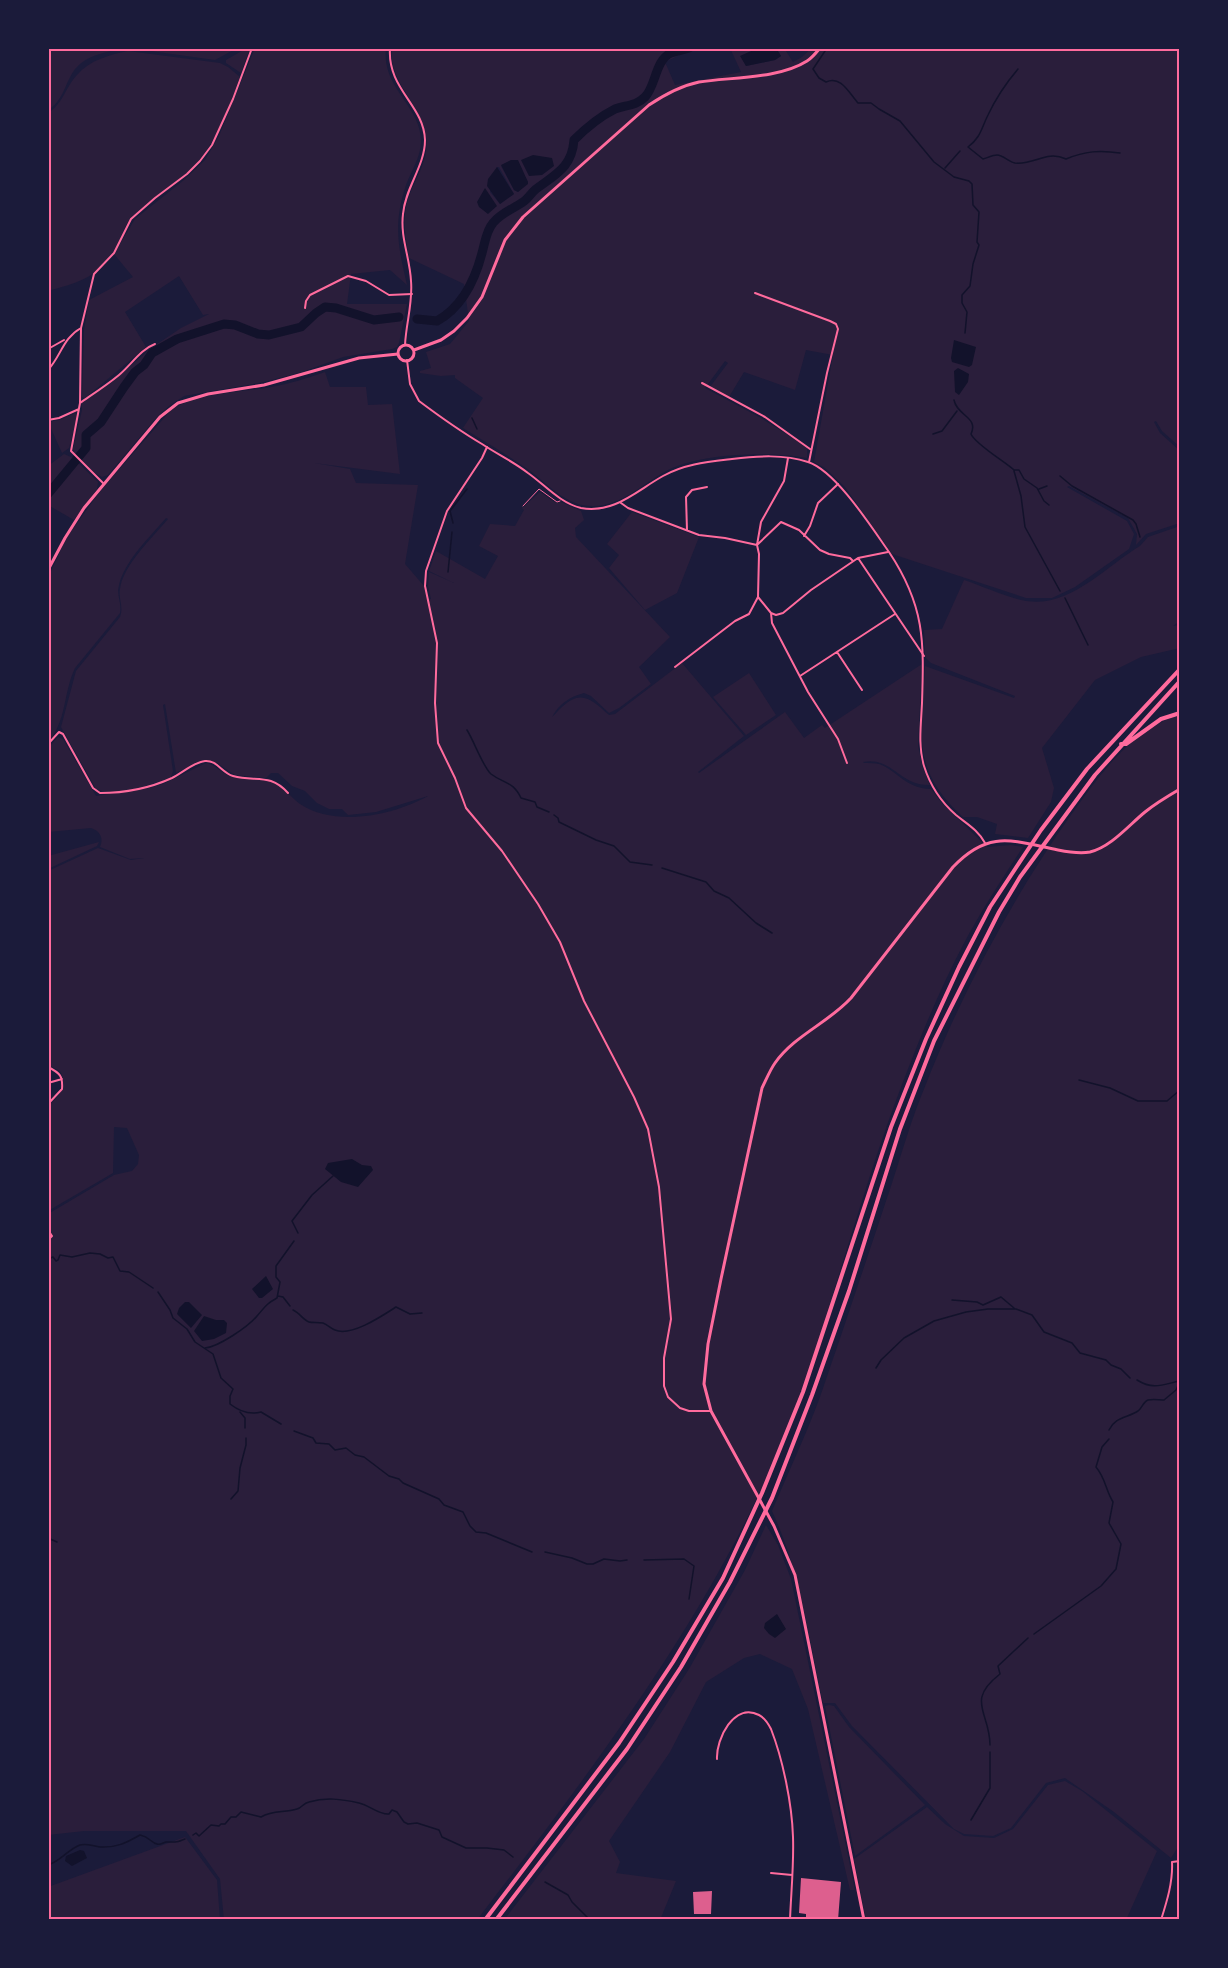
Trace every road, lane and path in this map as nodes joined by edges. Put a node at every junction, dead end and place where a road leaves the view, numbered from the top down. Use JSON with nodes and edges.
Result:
{"nodes":[{"id":1,"x":252,"y":48,"type":"edge"},
{"id":2,"x":390,"y":48,"type":"edge"},
{"id":3,"x":820,"y":48,"type":"edge"},
{"id":4,"x":754,"y":293,"type":"dead end"},
{"id":5,"x":412,"y":294,"type":"junction"},
{"id":6,"x":305,"y":308,"type":"dead end"},
{"id":7,"x":81,"y":328,"type":"junction"},
{"id":8,"x":67,"y":339,"type":"junction"},
{"id":9,"x":155,"y":344,"type":"dead end"},
{"id":10,"x":405,"y":345,"type":"junction"},
{"id":11,"x":48,"y":349,"type":"edge"},
{"id":12,"x":414,"y":350,"type":"junction"},
{"id":13,"x":398,"y":354,"type":"junction"},
{"id":14,"x":407,"y":360,"type":"junction"},
{"id":15,"x":48,"y":370,"type":"edge"},
{"id":16,"x":702,"y":383,"type":"dead end"},
{"id":17,"x":80,"y":403,"type":"junction"},
{"id":18,"x":79,"y":409,"type":"junction"},
{"id":19,"x":48,"y":420,"type":"edge"},
{"id":20,"x":487,"y":447,"type":"junction"},
{"id":21,"x":810,"y":449,"type":"junction"},
{"id":22,"x":788,"y":458,"type":"junction"},
{"id":23,"x":809,"y":462,"type":"junction"},
{"id":24,"x":104,"y":484,"type":"junction"},
{"id":25,"x":838,"y":484,"type":"junction"},
{"id":26,"x":707,"y":488,"type":"dead end"},
{"id":27,"x":564,"y":500,"type":"junction"},
{"id":28,"x":621,"y":503,"type":"junction"},
{"id":29,"x":523,"y":506,"type":"dead end"},
{"id":30,"x":687,"y":530,"type":"junction"},
{"id":31,"x":804,"y":536,"type":"junction"},
{"id":32,"x":757,"y":545,"type":"junction"},
{"id":33,"x":888,"y":552,"type":"junction"},
{"id":34,"x":858,"y":558,"type":"junction"},
{"id":35,"x":853,"y":561,"type":"junction"},
{"id":36,"x":48,"y":570,"type":"edge"},
{"id":37,"x":758,"y":597,"type":"junction"},
{"id":38,"x":771,"y":614,"type":"junction"},
{"id":39,"x":895,"y":614,"type":"junction"},
{"id":40,"x":837,"y":652,"type":"junction"},
{"id":41,"x":924,"y":656,"type":"junction"},
{"id":42,"x":675,"y":667,"type":"dead end"},
{"id":43,"x":1180,"y":669,"type":"edge"},
{"id":44,"x":800,"y":676,"type":"junction"},
{"id":45,"x":1180,"y":681,"type":"edge"},
{"id":46,"x":862,"y":690,"type":"dead end"},
{"id":47,"x":1180,"y":712,"type":"edge"},
{"id":48,"x":48,"y":744,"type":"edge"},
{"id":49,"x":1121,"y":744,"type":"junction"},
{"id":50,"x":847,"y":763,"type":"dead end"},
{"id":51,"x":1180,"y":789,"type":"edge"},
{"id":52,"x":288,"y":793,"type":"dead end"},
{"id":53,"x":985,"y":843,"type":"junction"},
{"id":54,"x":48,"y":1068,"type":"edge"},
{"id":55,"x":63,"y":1079,"type":"junction"},
{"id":56,"x":48,"y":1083,"type":"edge"},
{"id":57,"x":48,"y":1104,"type":"edge"},
{"id":58,"x":48,"y":1230,"type":"edge"},
{"id":59,"x":48,"y":1240,"type":"edge"},
{"id":60,"x":711,"y":1411,"type":"junction"},
{"id":61,"x":717,"y":1759,"type":"dead end"},
{"id":62,"x":1180,"y":1861,"type":"edge"},
{"id":63,"x":771,"y":1873,"type":"dead end"},
{"id":64,"x":792,"y":1875,"type":"junction"},
{"id":65,"x":485,"y":1920,"type":"edge"},
{"id":66,"x":496,"y":1920,"type":"edge"},
{"id":67,"x":790,"y":1920,"type":"edge"},
{"id":68,"x":864,"y":1920,"type":"edge"},
{"id":69,"x":1161,"y":1920,"type":"edge"}],
"edges":[{"from":1,"to":7,"type":"street"},
{"from":2,"to":5,"type":"street"},
{"from":3,"to":12,"type":"main road"},
{"from":4,"to":21,"type":"street"},
{"from":5,"to":6,"type":"street"},
{"from":5,"to":10,"type":"street"},
{"from":7,"to":8,"type":"street"},
{"from":7,"to":17,"type":"street"},
{"from":8,"to":11,"type":"street"},
{"from":8,"to":15,"type":"street"},
{"from":9,"to":17,"type":"street"},
{"from":10,"to":12,"type":"main road"},
{"from":10,"to":13,"type":"main road"},
{"from":12,"to":14,"type":"main road"},
{"from":13,"to":14,"type":"main road"},
{"from":13,"to":24,"type":"main road"},
{"from":14,"to":20,"type":"street"},
{"from":16,"to":21,"type":"street"},
{"from":17,"to":18,"type":"street"},
{"from":18,"to":19,"type":"street"},
{"from":18,"to":24,"type":"street"},
{"from":20,"to":27,"type":"street"},
{"from":20,"to":60,"type":"street"},
{"from":21,"to":23,"type":"street"},
{"from":22,"to":23,"type":"street"},
{"from":22,"to":28,"type":"street"},
{"from":22,"to":32,"type":"street"},
{"from":23,"to":25,"type":"street"},
{"from":24,"to":36,"type":"main road"},
{"from":25,"to":31,"type":"street"},
{"from":25,"to":33,"type":"street"},
{"from":26,"to":30,"type":"street"},
{"from":27,"to":28,"type":"street"},
{"from":27,"to":29,"type":"lane"},
{"from":28,"to":30,"type":"street"},
{"from":30,"to":32,"type":"street"},
{"from":31,"to":32,"type":"street"},
{"from":31,"to":35,"type":"street"},
{"from":32,"to":37,"type":"street"},
{"from":33,"to":34,"type":"street"},
{"from":33,"to":41,"type":"street"},
{"from":34,"to":35,"type":"street"},
{"from":34,"to":39,"type":"street"},
{"from":35,"to":38,"type":"street"},
{"from":37,"to":38,"type":"street"},
{"from":37,"to":42,"type":"street"},
{"from":38,"to":44,"type":"street"},
{"from":39,"to":40,"type":"street"},
{"from":39,"to":41,"type":"street"},
{"from":40,"to":44,"type":"street"},
{"from":40,"to":46,"type":"street"},
{"from":41,"to":53,"type":"street"},
{"from":43,"to":65,"type":"highway"},
{"from":44,"to":50,"type":"street"},
{"from":45,"to":49,"type":"highway"},
{"from":47,"to":49,"type":"highway"},
{"from":48,"to":52,"type":"street"},
{"from":49,"to":66,"type":"highway"},
{"from":51,"to":53,"type":"main road"},
{"from":53,"to":60,"type":"main road"},
{"from":54,"to":55,"type":"street"},
{"from":55,"to":56,"type":"street"},
{"from":55,"to":57,"type":"street"},
{"from":58,"to":59,"type":"street"},
{"from":60,"to":68,"type":"main road"},
{"from":61,"to":64,"type":"street"},
{"from":62,"to":69,"type":"street"},
{"from":63,"to":64,"type":"street"},
{"from":64,"to":67,"type":"street"}]}
